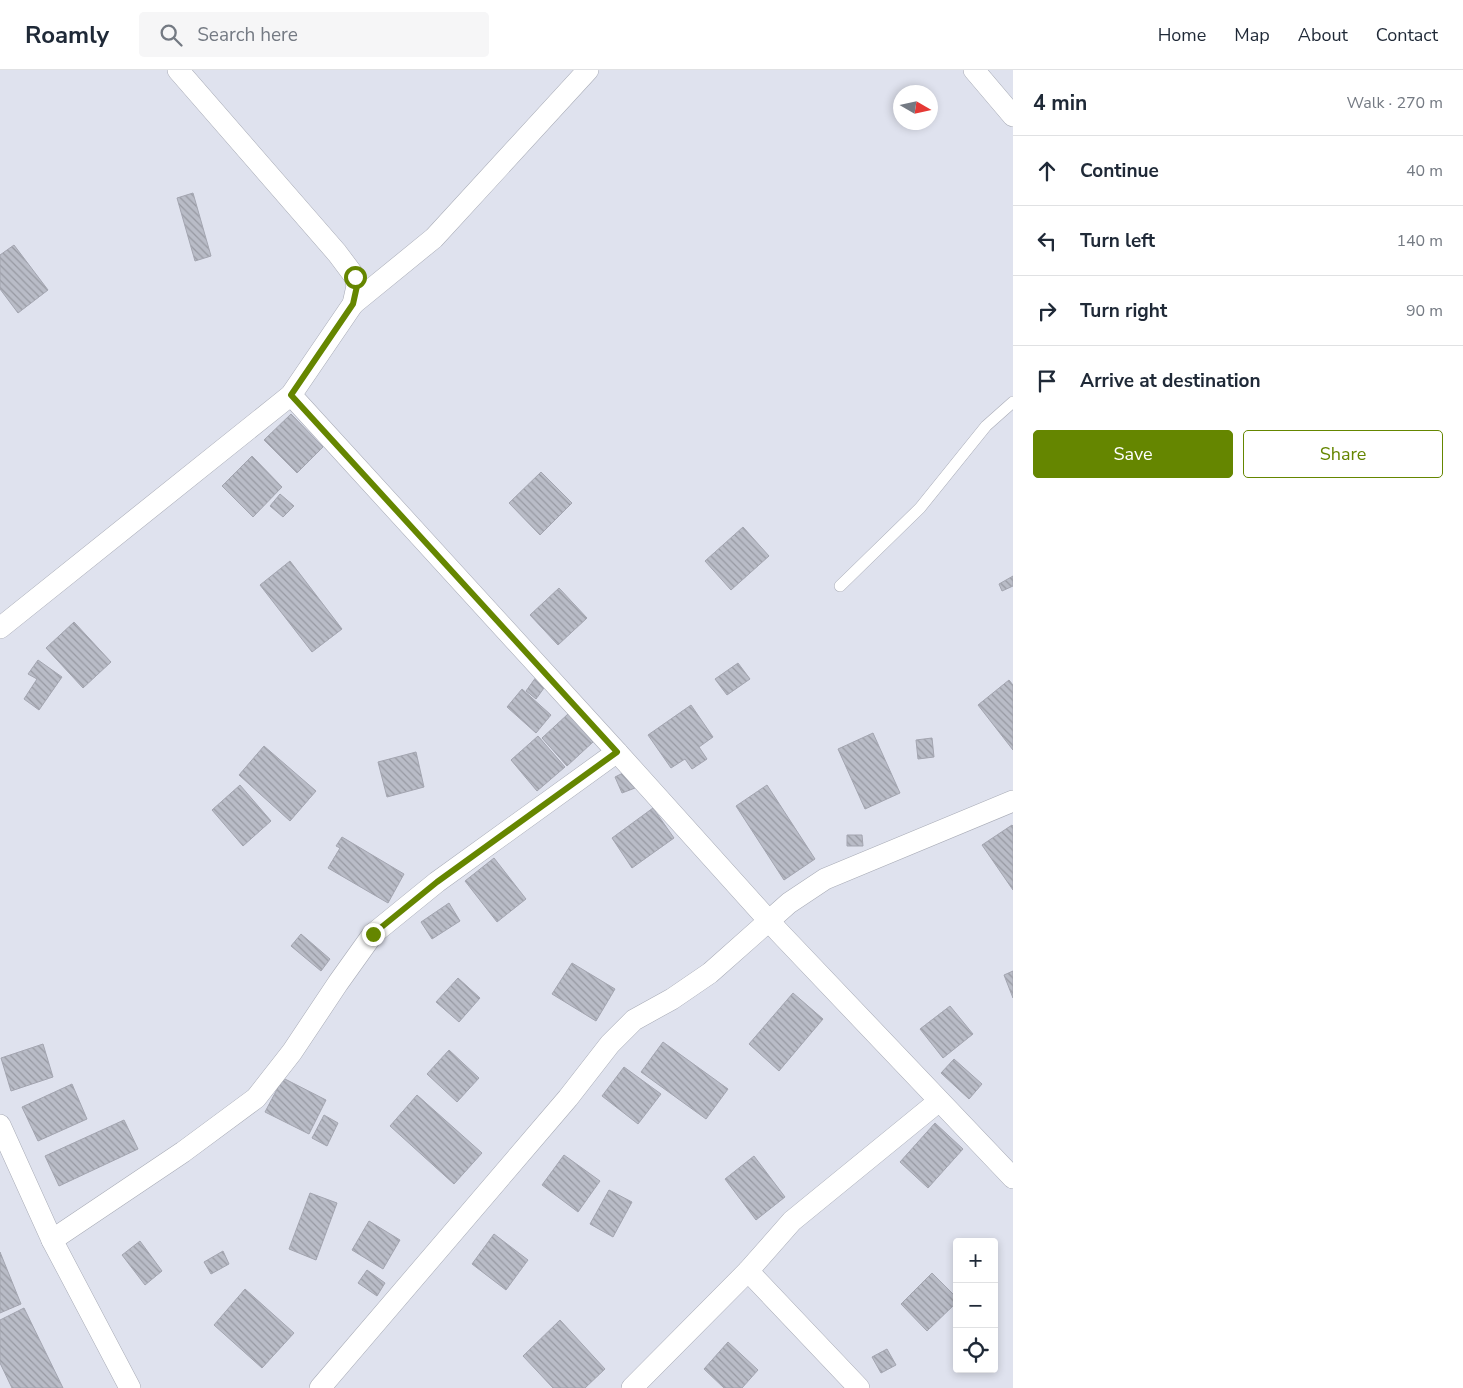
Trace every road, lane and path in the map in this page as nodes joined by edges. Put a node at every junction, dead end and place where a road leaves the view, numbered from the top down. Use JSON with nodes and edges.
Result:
{"nodes":[{"id":1,"x":178,"y":70,"type":"edge"},
{"id":2,"x":588,"y":70,"type":"edge"},
{"id":3,"x":974,"y":70,"type":"edge"},
{"id":4,"x":1013,"y":116,"type":"edge"},
{"id":5,"x":353,"y":304,"type":"junction"},
{"id":6,"x":291,"y":395,"type":"junction"},
{"id":7,"x":1013,"y":402,"type":"edge"},
{"id":8,"x":840,"y":586,"type":"dead end"},
{"id":9,"x":0,"y":628,"type":"edge"},
{"id":10,"x":617,"y":752,"type":"junction"},
{"id":11,"x":1013,"y":801,"type":"edge"},
{"id":12,"x":770,"y":920,"type":"junction"},
{"id":13,"x":939,"y":1100,"type":"junction"},
{"id":14,"x":0,"y":1125,"type":"edge"},
{"id":15,"x":1013,"y":1178,"type":"edge"},
{"id":16,"x":52,"y":1240,"type":"junction"},
{"id":17,"x":748,"y":1271,"type":"junction"},
{"id":18,"x":130,"y":1388,"type":"edge"},
{"id":19,"x":320,"y":1388,"type":"edge"},
{"id":20,"x":632,"y":1388,"type":"edge"},
{"id":21,"x":859,"y":1388,"type":"edge"}],
"edges":[{"from":1,"to":5,"type":"street"},
{"from":2,"to":5,"type":"street"},
{"from":3,"to":4,"type":"street"},
{"from":5,"to":6,"type":"street"},
{"from":6,"to":9,"type":"street"},
{"from":6,"to":10,"type":"street"},
{"from":7,"to":8,"type":"lane"},
{"from":10,"to":12,"type":"street"},
{"from":10,"to":16,"type":"street"},
{"from":11,"to":12,"type":"street"},
{"from":12,"to":13,"type":"street"},
{"from":12,"to":19,"type":"street"},
{"from":13,"to":15,"type":"street"},
{"from":13,"to":17,"type":"street"},
{"from":14,"to":16,"type":"street"},
{"from":16,"to":18,"type":"street"},
{"from":17,"to":20,"type":"street"},
{"from":17,"to":21,"type":"street"}]}
